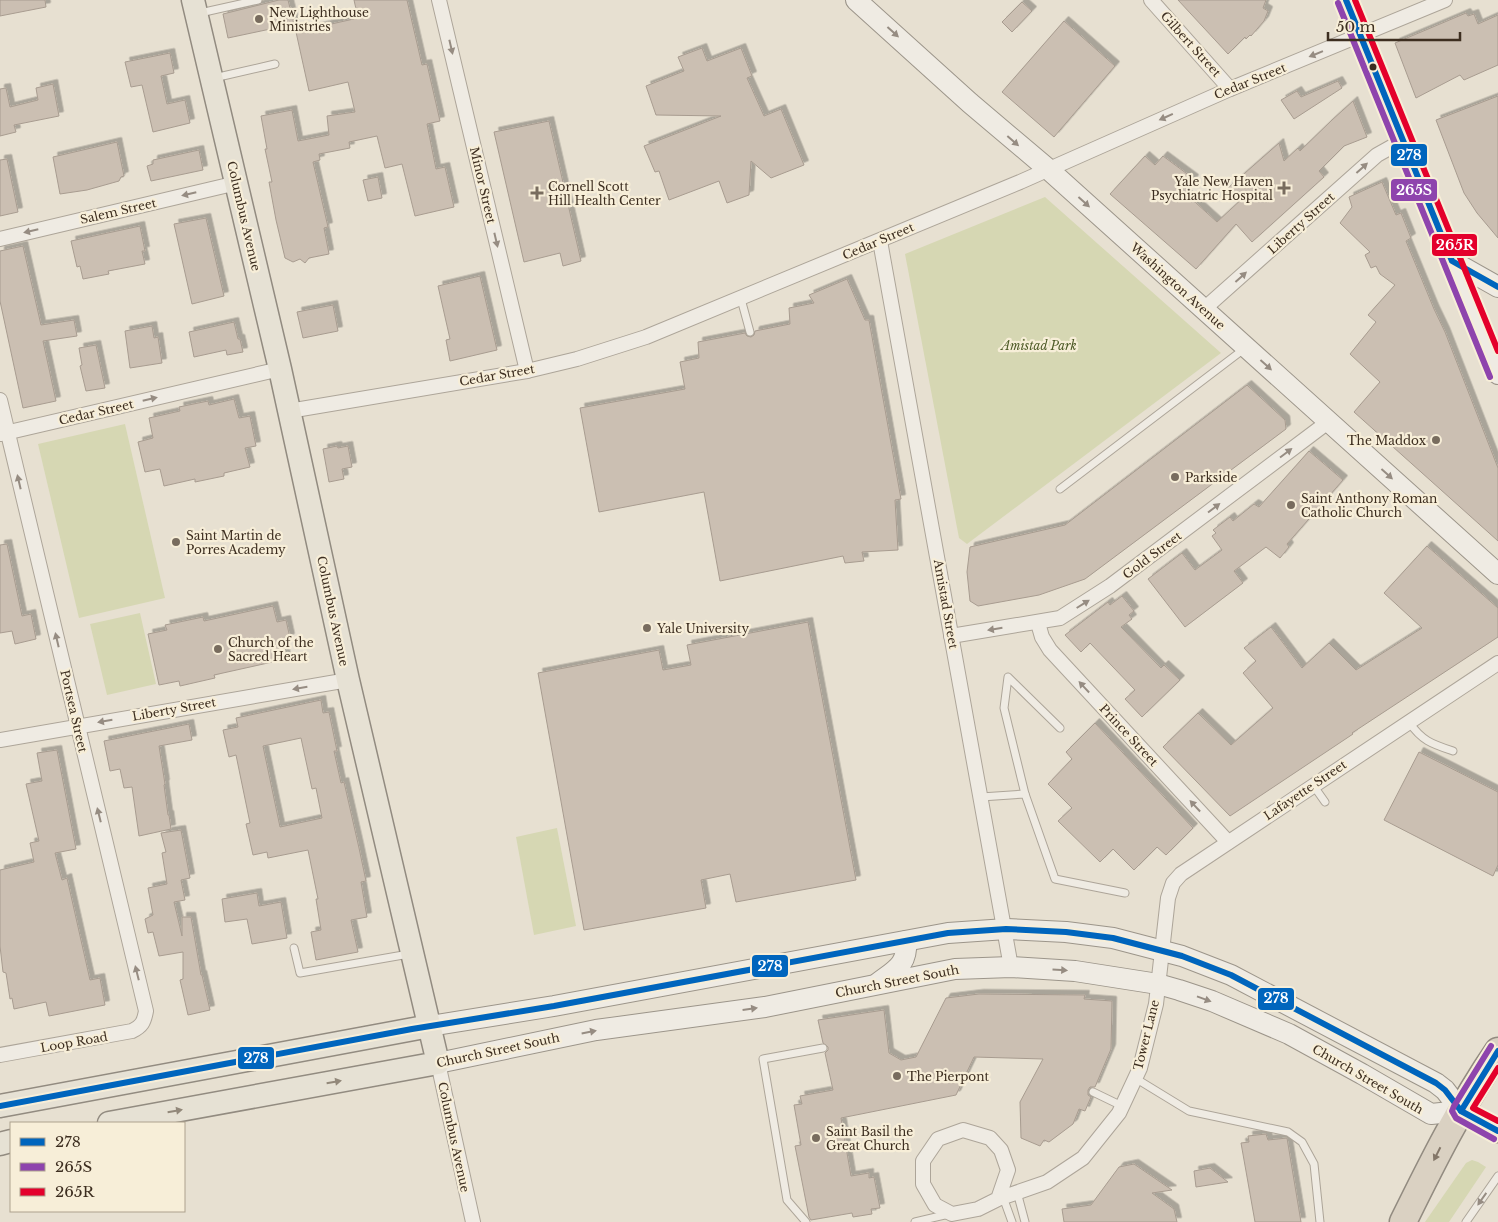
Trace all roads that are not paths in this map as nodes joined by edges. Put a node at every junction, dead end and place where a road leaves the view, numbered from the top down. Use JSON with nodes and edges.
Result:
{"nodes":[{"id":1,"x":258,"y":0,"type":"edge"},
{"id":2,"x":440,"y":0,"type":"edge"},
{"id":3,"x":856,"y":0,"type":"edge"},
{"id":4,"x":1151,"y":0,"type":"edge"},
{"id":5,"x":1346,"y":0,"type":"edge"},
{"id":6,"x":1445,"y":0,"type":"edge"},
{"id":7,"x":194,"y":7,"type":"edge"},
{"id":8,"x":1361,"y":36,"type":"junction"},
{"id":9,"x":275,"y":64,"type":"dead end"},
{"id":10,"x":212,"y":78,"type":"junction"},
{"id":11,"x":1230,"y":89,"type":"junction"},
{"id":12,"x":1402,"y":141,"type":"junction"},
{"id":13,"x":1048,"y":169,"type":"junction"},
{"id":14,"x":237,"y":182,"type":"junction"},
{"id":15,"x":0,"y":239,"type":"edge"},
{"id":16,"x":880,"y":241,"type":"junction"},
{"id":17,"x":1452,"y":261,"type":"junction"},
{"id":18,"x":1498,"y":287,"type":"edge"},
{"id":19,"x":741,"y":299,"type":"junction"},
{"id":20,"x":1204,"y":309,"type":"junction"},
{"id":21,"x":750,"y":332,"type":"dead end"},
{"id":22,"x":1246,"y":347,"type":"junction"},
{"id":23,"x":280,"y":369,"type":"junction"},
{"id":24,"x":527,"y":370,"type":"junction"},
{"id":25,"x":1498,"y":374,"type":"edge"},
{"id":26,"x":0,"y":400,"type":"edge"},
{"id":27,"x":289,"y":411,"type":"junction"},
{"id":28,"x":1328,"y":422,"type":"junction"},
{"id":29,"x":4,"y":434,"type":"edge"},
{"id":30,"x":1060,"y":489,"type":"dead end"},
{"id":31,"x":1498,"y":574,"type":"edge"},
{"id":32,"x":1038,"y":622,"type":"junction"},
{"id":33,"x":952,"y":636,"type":"junction"},
{"id":34,"x":1498,"y":663,"type":"edge"},
{"id":35,"x":348,"y":680,"type":"junction"},
{"id":36,"x":1409,"y":722,"type":"junction"},
{"id":37,"x":77,"y":726,"type":"junction"},
{"id":38,"x":1060,"y":728,"type":"dead end"},
{"id":39,"x":0,"y":740,"type":"edge"},
{"id":40,"x":1453,"y":751,"type":"dead end"},
{"id":41,"x":1313,"y":785,"type":"junction"},
{"id":42,"x":1025,"y":794,"type":"junction"},
{"id":43,"x":981,"y":797,"type":"junction"},
{"id":44,"x":1325,"y":802,"type":"dead end"},
{"id":45,"x":1228,"y":842,"type":"junction"},
{"id":46,"x":1125,"y":893,"type":"dead end"},
{"id":47,"x":1006,"y":929,"type":"junction"},
{"id":48,"x":906,"y":941,"type":"junction"},
{"id":49,"x":294,"y":948,"type":"dead end"},
{"id":50,"x":1162,"y":951,"type":"junction"},
{"id":51,"x":412,"y":953,"type":"junction"},
{"id":52,"x":1011,"y":967,"type":"junction"},
{"id":53,"x":1158,"y":984,"type":"junction"},
{"id":54,"x":874,"y":986,"type":"junction"},
{"id":55,"x":144,"y":1021,"type":"joint"},
{"id":56,"x":430,"y":1026,"type":"junction"},
{"id":57,"x":823,"y":1048,"type":"dead end"},
{"id":58,"x":1498,"y":1051,"type":"edge"},
{"id":59,"x":0,"y":1055,"type":"edge"},
{"id":60,"x":438,"y":1063,"type":"junction"},
{"id":61,"x":1135,"y":1078,"type":"junction"},
{"id":62,"x":1093,"y":1092,"type":"dead end"},
{"id":63,"x":0,"y":1106,"type":"edge"},
{"id":64,"x":1122,"y":1106,"type":"junction"},
{"id":65,"x":1461,"y":1112,"type":"junction"},
{"id":66,"x":114,"y":1122,"type":"edge"},
{"id":67,"x":1495,"y":1129,"type":"edge"},
{"id":68,"x":1498,"y":1176,"type":"edge"},
{"id":69,"x":1017,"y":1192,"type":"junction"},
{"id":70,"x":1001,"y":1198,"type":"junction"},
{"id":71,"x":952,"y":1214,"type":"junction"},
{"id":72,"x":473,"y":1222,"type":"edge"},
{"id":73,"x":806,"y":1222,"type":"edge"},
{"id":74,"x":915,"y":1222,"type":"edge"},
{"id":75,"x":1012,"y":1222,"type":"edge"},
{"id":76,"x":1025,"y":1222,"type":"edge"},
{"id":77,"x":1320,"y":1222,"type":"edge"},
{"id":78,"x":1403,"y":1222,"type":"edge"},
{"id":79,"x":1466,"y":1222,"type":"edge"}],
"edges":[{"from":1,"to":7,"type":"lane"},
{"from":2,"to":24,"type":"street","name":"Minor Street","one_way":true},
{"from":3,"to":13,"type":"main road","name":"Washington Avenue","one_way":true},
{"from":4,"to":11,"type":"street","name":"Gilbert Street"},
{"from":5,"to":8,"type":"main road"},
{"from":6,"to":8,"type":"street","name":"Cedar Street"},
{"from":7,"to":10,"type":"main road","name":"Columbus Avenue"},
{"from":8,"to":11,"type":"street","name":"Cedar Street","one_way":true},
{"from":8,"to":12,"type":"main road"},
{"from":9,"to":10,"type":"lane"},
{"from":10,"to":14,"type":"main road","name":"Columbus Avenue"},
{"from":11,"to":13,"type":"street","name":"Cedar Street","one_way":true},
{"from":12,"to":17,"type":"main road"},
{"from":20,"to":12,"type":"street","name":"Liberty Street","one_way":true},
{"from":13,"to":16,"type":"street","name":"Cedar Street"},
{"from":13,"to":20,"type":"main road","name":"Washington Avenue","one_way":true},
{"from":14,"to":15,"type":"street","name":"Salem Street","one_way":true},
{"from":14,"to":23,"type":"main road","name":"Columbus Avenue"},
{"from":16,"to":19,"type":"street","name":"Cedar Street"},
{"from":16,"to":33,"type":"street","name":"Amistad Street"},
{"from":17,"to":18,"type":"main road"},
{"from":17,"to":25,"type":"main road"},
{"from":19,"to":21,"type":"lane"},
{"from":19,"to":24,"type":"street","name":"Cedar Street"},
{"from":20,"to":22,"type":"main road","name":"Washington Avenue"},
{"from":22,"to":28,"type":"main road","name":"Washington Avenue","one_way":true},
{"from":22,"to":30,"type":"lane"},
{"from":23,"to":27,"type":"main road","name":"Columbus Avenue"},
{"from":29,"to":23,"type":"street","name":"Cedar Street","one_way":true},
{"from":24,"to":27,"type":"street","name":"Cedar Street"},
{"from":26,"to":29,"type":"street","name":"Portsea Street"},
{"from":27,"to":35,"type":"main road","name":"Columbus Avenue"},
{"from":28,"to":31,"type":"main road","name":"Washington Avenue","one_way":true},
{"from":32,"to":28,"type":"street","name":"Gold Street","one_way":true},
{"from":37,"to":29,"type":"street","name":"Portsea Street","one_way":true},
{"from":32,"to":33,"type":"street","name":"Gold Street","one_way":true},
{"from":45,"to":32,"type":"street","name":"Prince Street","one_way":true},
{"from":33,"to":43,"type":"street","name":"Amistad Street"},
{"from":34,"to":36,"type":"street","name":"Lafayette Street"},
{"from":35,"to":37,"type":"street","name":"Liberty Street","one_way":true},
{"from":35,"to":51,"type":"main road","name":"Columbus Avenue"},
{"from":36,"to":40,"type":"lane"},
{"from":36,"to":41,"type":"street","name":"Lafayette Street"},
{"from":37,"to":39,"type":"street","name":"Liberty Street"},
{"from":55,"to":37,"type":"street","name":"Portsea Street","one_way":true},
{"from":38,"to":42,"type":"lane"},
{"from":41,"to":44,"type":"lane"},
{"from":41,"to":45,"type":"street","name":"Lafayette Street"},
{"from":42,"to":43,"type":"lane"},
{"from":42,"to":46,"type":"lane"},
{"from":43,"to":47,"type":"street","name":"Amistad Street"},
{"from":45,"to":50,"type":"street","name":"Lafayette Street"},
{"from":47,"to":48,"type":"main road","name":"Church Street South"},
{"from":47,"to":50,"type":"main road","name":"Church Street South"},
{"from":47,"to":52,"type":"street","name":"Amistad Street"},
{"from":48,"to":54,"type":"main road"},
{"from":48,"to":56,"type":"main road","name":"Church Street South"},
{"from":49,"to":51,"type":"lane"},
{"from":50,"to":53,"type":"street","name":"Tower Lane"},
{"from":50,"to":65,"type":"main road","name":"Church Street South"},
{"from":51,"to":56,"type":"main road","name":"Columbus Avenue"},
{"from":52,"to":53,"type":"main road","name":"Church Street South","one_way":true},
{"from":52,"to":54,"type":"main road","name":"Church Street South"},
{"from":53,"to":61,"type":"street","name":"Tower Lane"},
{"from":53,"to":65,"type":"main road","name":"Church Street South","one_way":true},
{"from":60,"to":54,"type":"main road","name":"Church Street South","one_way":true},
{"from":55,"to":59,"type":"street","name":"Loop Road"},
{"from":56,"to":60,"type":"main road","name":"Columbus Avenue"},
{"from":56,"to":63,"type":"main road","name":"Church Street South"},
{"from":57,"to":73,"type":"lane"},
{"from":58,"to":65,"type":"highway"},
{"from":66,"to":60,"type":"main road","name":"Church Street South","one_way":true},
{"from":60,"to":72,"type":"street","name":"Columbus Avenue"},
{"from":61,"to":64,"type":"street","name":"Tower Lane"},
{"from":61,"to":77,"type":"lane"},
{"from":62,"to":64,"type":"lane"},
{"from":64,"to":69,"type":"street","name":"Tower Lane"},
{"from":65,"to":67,"type":"main road"},
{"from":65,"to":78,"type":"highway","one_way":true},
{"from":68,"to":79,"type":"lane","one_way":true},
{"from":69,"to":70,"type":"street","name":"Tower Lane"},
{"from":69,"to":76,"type":"lane"},
{"from":70,"to":71,"type":"street","name":"Tower Lane"},
{"from":70,"to":71,"type":"street"},
{"from":70,"to":75,"type":"lane"},
{"from":71,"to":74,"type":"lane"}]}
